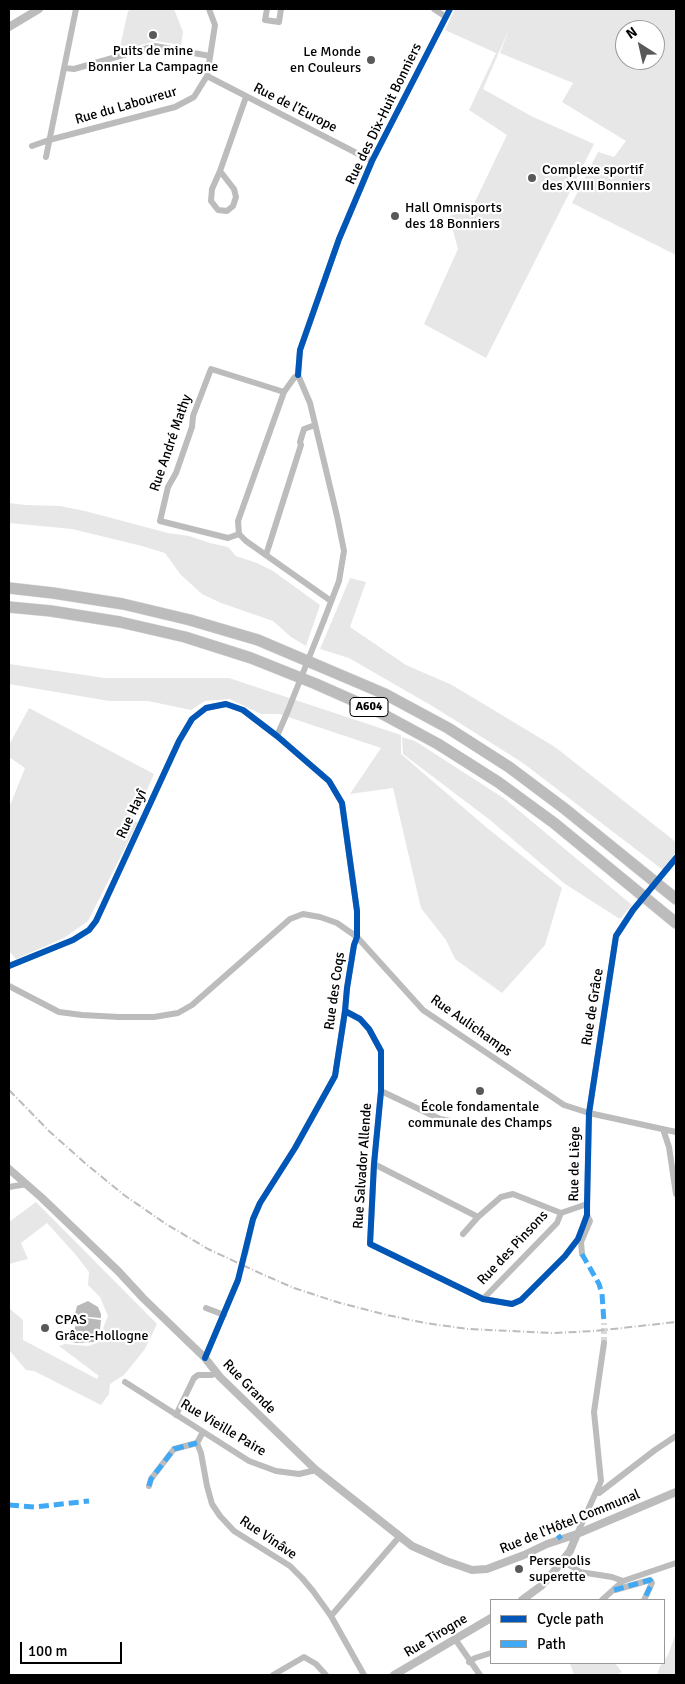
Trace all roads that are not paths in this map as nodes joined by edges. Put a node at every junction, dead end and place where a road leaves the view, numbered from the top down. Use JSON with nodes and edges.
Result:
{"nodes":[{"id":1,"x":39,"y":9,"type":"edge"},
{"id":2,"x":76,"y":9,"type":"edge"},
{"id":3,"x":209,"y":9,"type":"edge"},
{"id":4,"x":267,"y":9,"type":"edge"},
{"id":5,"x":281,"y":9,"type":"edge"},
{"id":6,"x":434,"y":9,"type":"edge"},
{"id":7,"x":450,"y":9,"type":"edge"},
{"id":8,"x":446,"y":17,"type":"junction"},
{"id":9,"x":9,"y":27,"type":"edge"},
{"id":10,"x":210,"y":56,"type":"junction"},
{"id":11,"x":65,"y":68,"type":"junction"},
{"id":12,"x":207,"y":76,"type":"junction"},
{"id":13,"x":246,"y":97,"type":"junction"},
{"id":14,"x":49,"y":140,"type":"junction"},
{"id":15,"x":32,"y":146,"type":"dead end"},
{"id":16,"x":46,"y":157,"type":"dead end"},
{"id":17,"x":372,"y":161,"type":"junction"},
{"id":18,"x":220,"y":171,"type":"junction"},
{"id":19,"x":298,"y":374,"type":"junction"},
{"id":20,"x":284,"y":392,"type":"junction"},
{"id":21,"x":315,"y":426,"type":"junction"},
{"id":22,"x":239,"y":534,"type":"junction"},
{"id":23,"x":266,"y":555,"type":"junction"},
{"id":24,"x":9,"y":588,"type":"edge"},
{"id":25,"x":331,"y":601,"type":"junction"},
{"id":26,"x":9,"y":607,"type":"edge"},
{"id":27,"x":277,"y":736,"type":"junction"},
{"id":28,"x":676,"y":858,"type":"edge"},
{"id":29,"x":666,"y":870,"type":"tunnel mouth"},
{"id":30,"x":676,"y":899,"type":"edge"},
{"id":31,"x":633,"y":910,"type":"tunnel mouth"},
{"id":32,"x":676,"y":923,"type":"edge"},
{"id":33,"x":357,"y":937,"type":"junction"},
{"id":34,"x":9,"y":966,"type":"edge"},
{"id":35,"x":9,"y":986,"type":"edge"},
{"id":36,"x":345,"y":1011,"type":"junction"},
{"id":37,"x":381,"y":1091,"type":"junction"},
{"id":38,"x":589,"y":1113,"type":"junction"},
{"id":39,"x":451,"y":1121,"type":"dead end"},
{"id":40,"x":663,"y":1129,"type":"junction"},
{"id":41,"x":676,"y":1132,"type":"edge"},
{"id":42,"x":374,"y":1164,"type":"junction"},
{"id":43,"x":9,"y":1169,"type":"edge"},
{"id":44,"x":27,"y":1184,"type":"junction"},
{"id":45,"x":9,"y":1187,"type":"edge"},
{"id":46,"x":676,"y":1194,"type":"edge"},
{"id":47,"x":588,"y":1204,"type":"junction"},
{"id":48,"x":561,"y":1213,"type":"junction"},
{"id":49,"x":586,"y":1215,"type":"junction"},
{"id":50,"x":478,"y":1218,"type":"junction"},
{"id":51,"x":463,"y":1234,"type":"dead end"},
{"id":52,"x":245,"y":1254,"type":"tunnel mouth"},
{"id":53,"x":582,"y":1254,"type":"dead end"},
{"id":54,"x":238,"y":1280,"type":"tunnel mouth"},
{"id":55,"x":483,"y":1299,"type":"junction"},
{"id":56,"x":206,"y":1308,"type":"dead end"},
{"id":57,"x":224,"y":1315,"type":"junction"},
{"id":58,"x":604,"y":1343,"type":"tunnel mouth"},
{"id":59,"x":205,"y":1358,"type":"junction"},
{"id":60,"x":217,"y":1373,"type":"junction"},
{"id":61,"x":125,"y":1382,"type":"dead end"},
{"id":62,"x":176,"y":1415,"type":"junction"},
{"id":63,"x":676,"y":1436,"type":"edge"},
{"id":64,"x":200,"y":1438,"type":"junction"},
{"id":65,"x":316,"y":1470,"type":"junction"},
{"id":66,"x":149,"y":1486,"type":"dead end"},
{"id":67,"x":676,"y":1492,"type":"edge"},
{"id":68,"x":595,"y":1496,"type":"junction"},
{"id":69,"x":577,"y":1534,"type":"junction"},
{"id":70,"x":400,"y":1536,"type":"junction"},
{"id":71,"x":562,"y":1560,"type":"junction"},
{"id":72,"x":676,"y":1563,"type":"edge"},
{"id":73,"x":472,"y":1570,"type":"joint"},
{"id":74,"x":623,"y":1581,"type":"junction"},
{"id":75,"x":614,"y":1590,"type":"junction"},
{"id":76,"x":523,"y":1599,"type":"edge"},
{"id":77,"x":603,"y":1599,"type":"edge"},
{"id":78,"x":644,"y":1599,"type":"edge"},
{"id":79,"x":331,"y":1616,"type":"junction"},
{"id":80,"x":490,"y":1619,"type":"edge"},
{"id":81,"x":455,"y":1639,"type":"junction"},
{"id":82,"x":490,"y":1653,"type":"edge"},
{"id":83,"x":470,"y":1662,"type":"junction"},
{"id":84,"x":273,"y":1675,"type":"edge"},
{"id":85,"x":326,"y":1675,"type":"edge"},
{"id":86,"x":364,"y":1675,"type":"edge"},
{"id":87,"x":394,"y":1675,"type":"edge"},
{"id":88,"x":480,"y":1675,"type":"edge"}],
"edges":[{"from":1,"to":9,"type":"street"},
{"from":2,"to":11,"type":"street"},
{"from":3,"to":10,"type":"street","name":"Rue du Laboureur"},
{"from":4,"to":5,"type":"street"},
{"from":6,"to":8,"type":"street"},
{"from":7,"to":8,"type":"street","name":"Rue des Dix-Huit Bonniers"},
{"from":8,"to":17,"type":"street","name":"Rue des Dix-Huit Bonniers"},
{"from":10,"to":11,"type":"street"},
{"from":10,"to":12,"type":"street","name":"Rue du Laboureur"},
{"from":11,"to":14,"type":"street"},
{"from":12,"to":13,"type":"street","name":"Rue de l'Europe"},
{"from":12,"to":14,"type":"street","name":"Rue du Laboureur"},
{"from":13,"to":17,"type":"street","name":"Rue de l'Europe"},
{"from":13,"to":18,"type":"street"},
{"from":14,"to":15,"type":"street","name":"Rue du Laboureur"},
{"from":14,"to":16,"type":"street"},
{"from":17,"to":19,"type":"street","name":"Rue des Dix-Huit Bonniers"},
{"from":18,"to":18,"type":"street"},
{"from":19,"to":20,"type":"street"},
{"from":19,"to":21,"type":"street","name":"Rue des Dix-Huit Bonniers"},
{"from":20,"to":22,"type":"street"},
{"from":20,"to":22,"type":"street","name":"Rue André Mathy"},
{"from":21,"to":23,"type":"street"},
{"from":21,"to":25,"type":"street","name":"Rue des Dix-Huit Bonniers"},
{"from":22,"to":23,"type":"street"},
{"from":23,"to":25,"type":"street"},
{"from":24,"to":30,"type":"highway","number":"A604"},
{"from":25,"to":27,"type":"street","name":"Rue des Dix-Huit Bonniers","bridge":true},
{"from":26,"to":32,"type":"highway","number":"A604"},
{"from":27,"to":33,"type":"street","name":"Rue des Coqs"},
{"from":27,"to":34,"type":"street","name":"Rue Hayî"},
{"from":28,"to":29,"type":"street"},
{"from":31,"to":38,"type":"street","name":"Rue de Grâce"},
{"from":33,"to":35,"type":"street","name":"Rue Aulichamps"},
{"from":33,"to":36,"type":"street","name":"Rue des Coqs"},
{"from":33,"to":38,"type":"street","name":"Rue Aulichamps"},
{"from":36,"to":37,"type":"street","name":"Rue Salvador Allende"},
{"from":36,"to":52,"type":"street","name":"Rue des Coqs"},
{"from":37,"to":39,"type":"street"},
{"from":37,"to":42,"type":"street","name":"Rue Salvador Allende"},
{"from":38,"to":40,"type":"street","name":"Rue Aulichamps"},
{"from":38,"to":47,"type":"street","name":"Rue de Liège"},
{"from":40,"to":41,"type":"street","name":"Rue Aulichamps"},
{"from":40,"to":46,"type":"street"},
{"from":42,"to":50,"type":"street"},
{"from":42,"to":55,"type":"street","name":"Rue Salvador Allende"},
{"from":43,"to":44,"type":"street","name":"Rue Grande"},
{"from":44,"to":45,"type":"street"},
{"from":44,"to":59,"type":"street","name":"Rue Grande"},
{"from":47,"to":48,"type":"street"},
{"from":47,"to":49,"type":"street","name":"Rue de Liège"},
{"from":48,"to":50,"type":"street"},
{"from":48,"to":55,"type":"street","name":"Rue des Pinsons"},
{"from":49,"to":53,"type":"street","name":"Rue de Liège"},
{"from":49,"to":55,"type":"street","name":"Rue Salvador Allende"},
{"from":50,"to":51,"type":"street"},
{"from":54,"to":57,"type":"street"},
{"from":56,"to":57,"type":"street"},
{"from":57,"to":59,"type":"street"},
{"from":58,"to":68,"type":"street"},
{"from":59,"to":60,"type":"street","name":"Rue Grande"},
{"from":60,"to":62,"type":"street"},
{"from":60,"to":65,"type":"street","name":"Rue Grande"},
{"from":61,"to":62,"type":"street","name":"Rue Vieille Paire"},
{"from":62,"to":64,"type":"street","name":"Rue Vieille Paire"},
{"from":63,"to":68,"type":"street"},
{"from":64,"to":65,"type":"street","name":"Rue Vieille Paire"},
{"from":64,"to":66,"type":"street"},
{"from":64,"to":79,"type":"street","name":"Rue Vinâve"},
{"from":65,"to":70,"type":"street","name":"Rue Grande"},
{"from":67,"to":69,"type":"street","name":"Rue de l'Hôtel Communal"},
{"from":68,"to":69,"type":"street"},
{"from":69,"to":71,"type":"street"},
{"from":69,"to":73,"type":"street","name":"Rue de l'Hôtel Communal"},
{"from":70,"to":73,"type":"street","name":"Rue Grande"},
{"from":70,"to":79,"type":"street"},
{"from":71,"to":74,"type":"street"},
{"from":71,"to":76,"type":"street"},
{"from":72,"to":74,"type":"street"},
{"from":74,"to":75,"type":"street"},
{"from":75,"to":77,"type":"street"},
{"from":75,"to":78,"type":"street"},
{"from":79,"to":86,"type":"street","name":"Rue Vinâve"},
{"from":80,"to":81,"type":"street","name":"Rue Tirogne"},
{"from":81,"to":83,"type":"street"},
{"from":81,"to":87,"type":"street","name":"Rue Tirogne"},
{"from":82,"to":83,"type":"street"},
{"from":83,"to":88,"type":"street"},
{"from":84,"to":85,"type":"street"}]}
